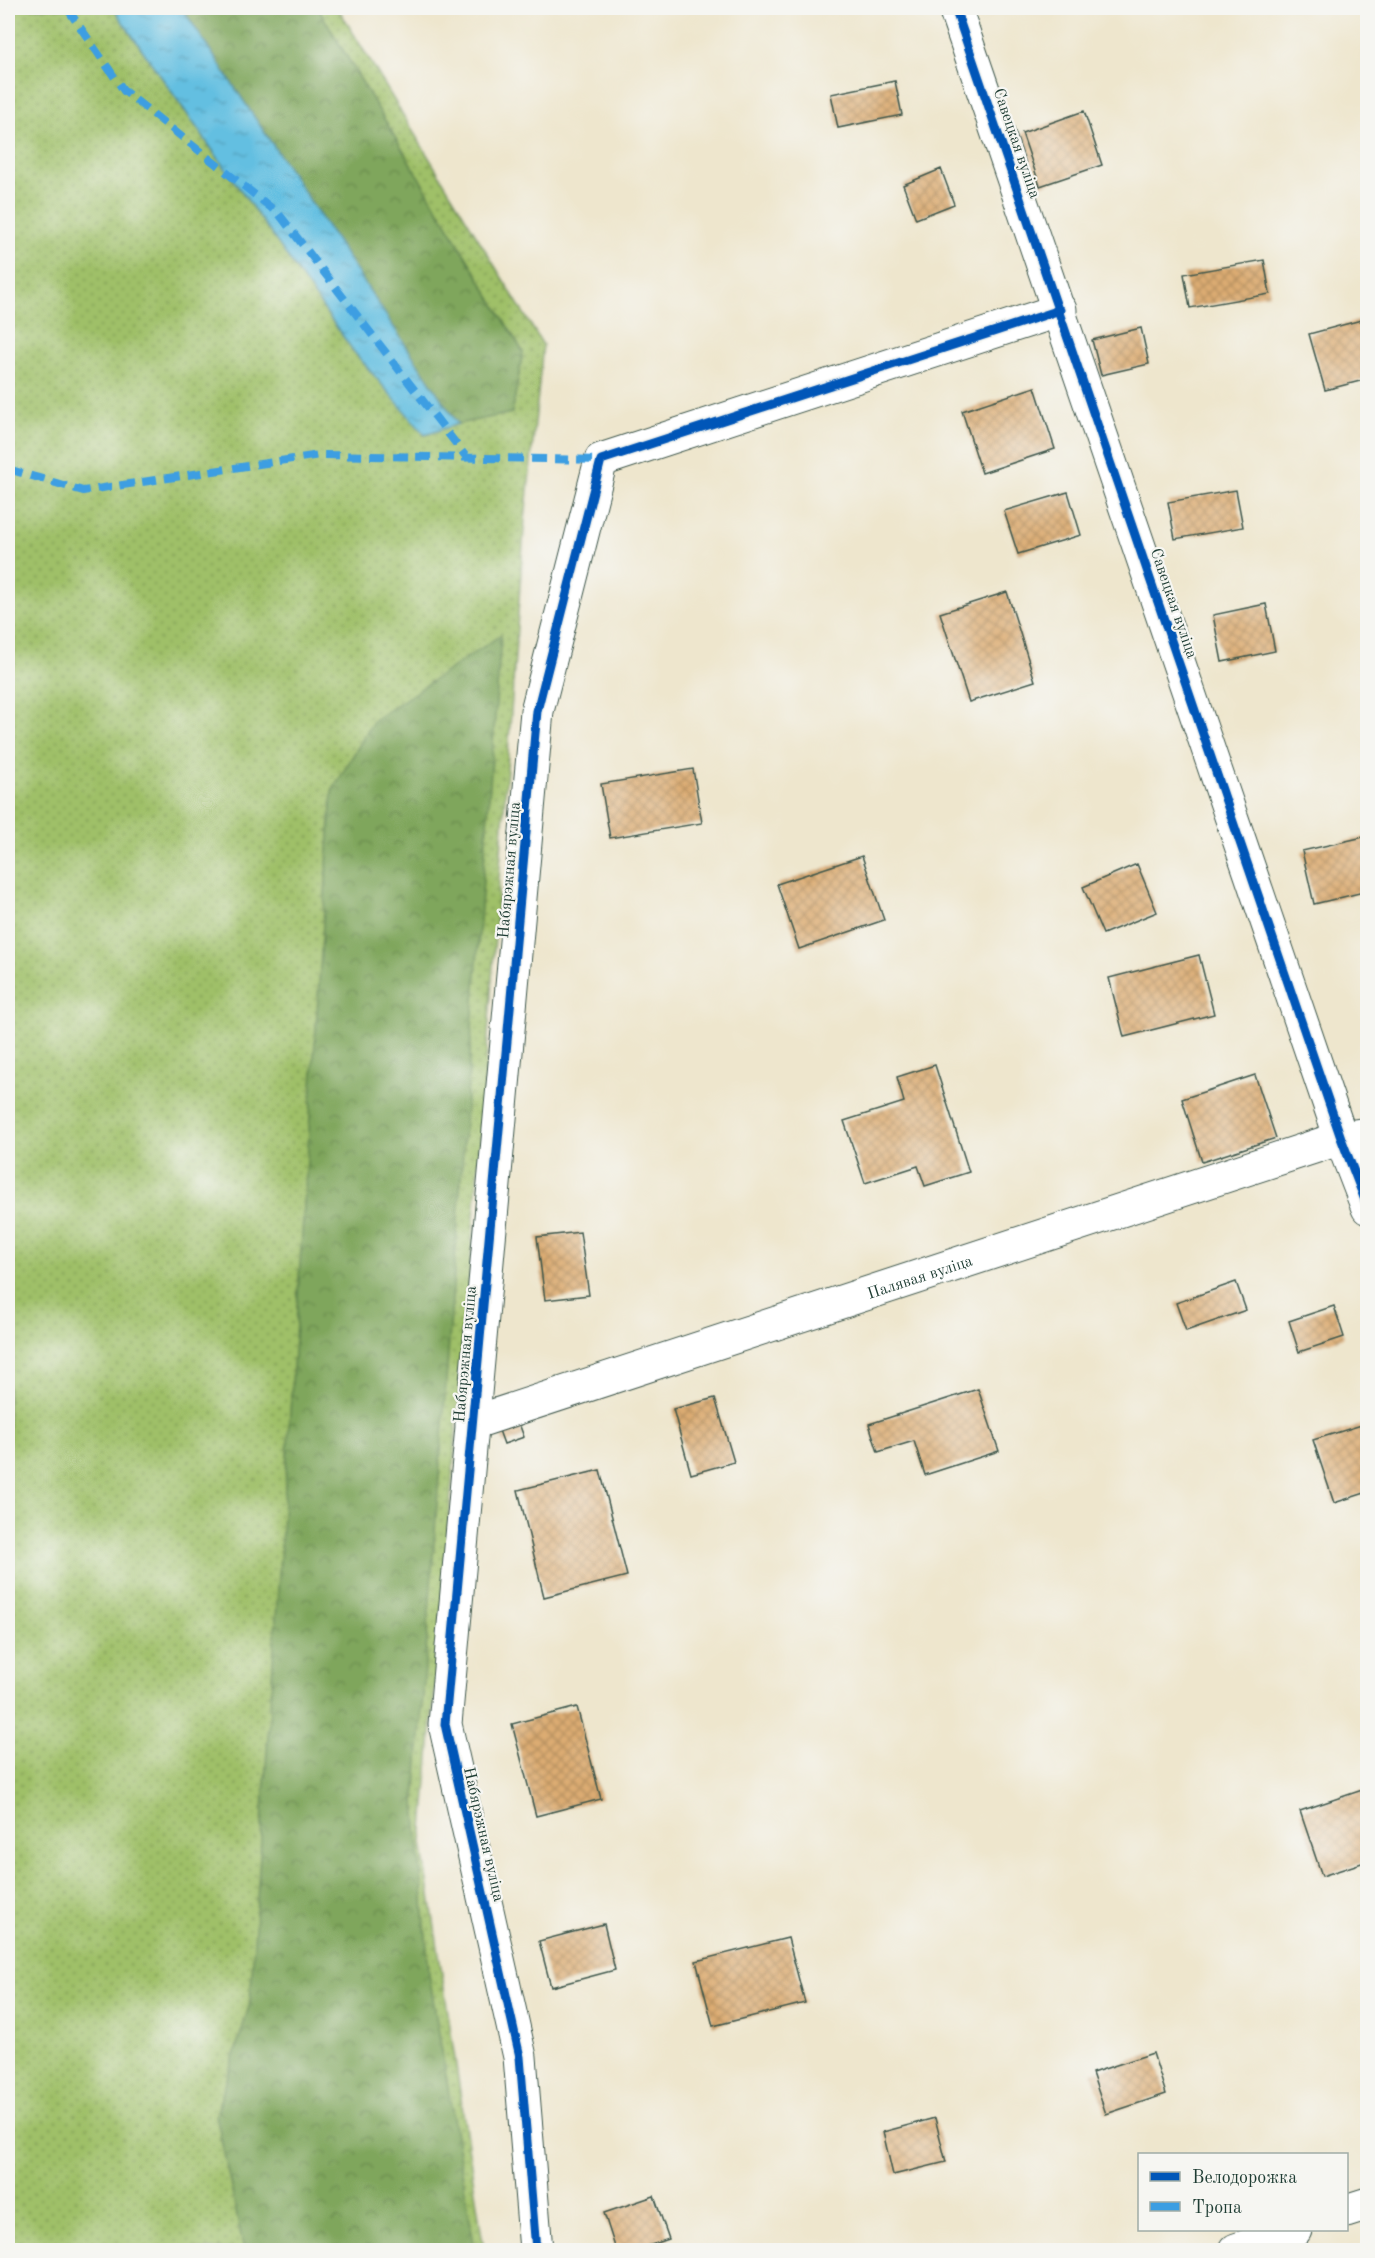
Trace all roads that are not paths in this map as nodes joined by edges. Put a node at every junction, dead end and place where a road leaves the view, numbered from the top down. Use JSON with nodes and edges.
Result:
{"nodes":[{"id":1,"x":955,"y":8,"type":"edge"},
{"id":2,"x":1060,"y":310,"type":"junction"},
{"id":3,"x":1354,"y":1136,"type":"edge"},
{"id":4,"x":1368,"y":1208,"type":"edge"},
{"id":5,"x":472,"y":1423,"type":"junction"},
{"id":6,"x":1368,"y":2204,"type":"edge"},
{"id":7,"x":1348,"y":2211,"type":"edge"},
{"id":8,"x":1289,"y":2231,"type":"edge"},
{"id":9,"x":536,"y":2250,"type":"edge"},
{"id":10,"x":1236,"y":2250,"type":"edge"}],
"edges":[{"from":1,"to":2,"type":"street","name":"Савецкая вуліца"},
{"from":2,"to":3,"type":"street","name":"Савецкая вуліца"},
{"from":2,"to":5,"type":"street","name":"Набярэжная вуліца"},
{"from":3,"to":4,"type":"street","name":"Савецкая вуліца"},
{"from":3,"to":5,"type":"street","name":"Палявая вуліца"},
{"from":5,"to":9,"type":"street","name":"Набярэжная вуліца"},
{"from":6,"to":7,"type":"street"},
{"from":8,"to":10,"type":"street"}]}
